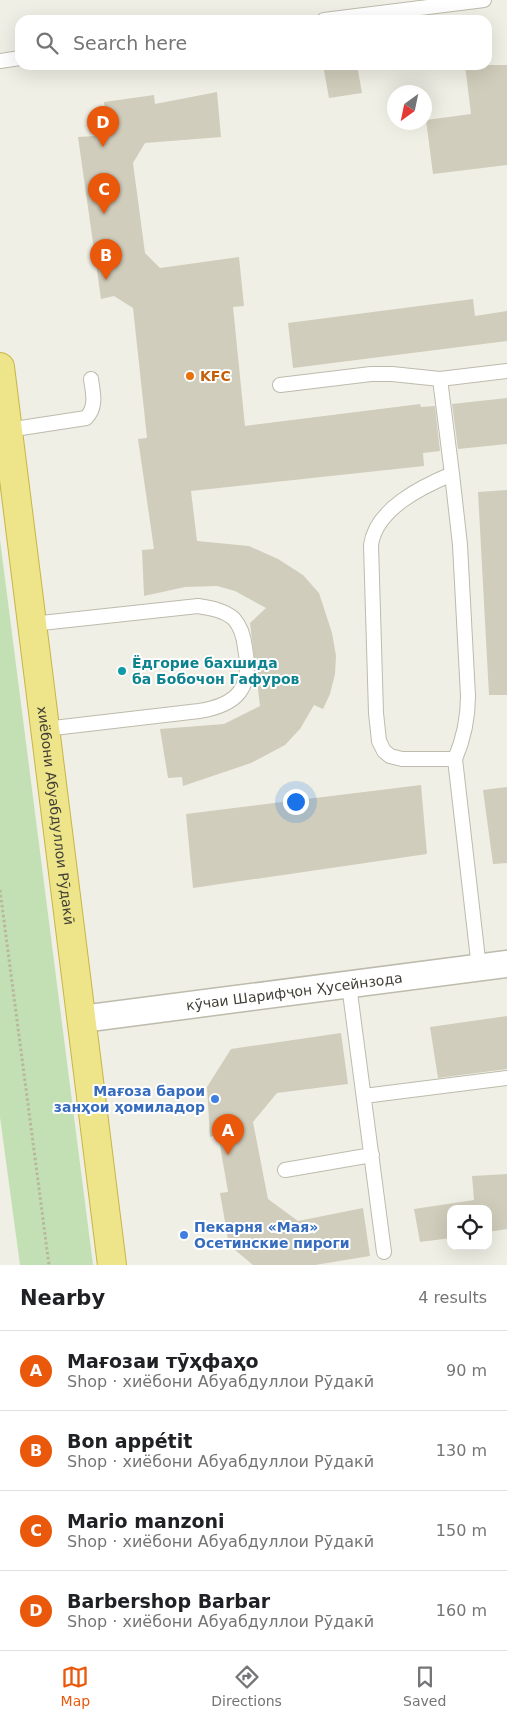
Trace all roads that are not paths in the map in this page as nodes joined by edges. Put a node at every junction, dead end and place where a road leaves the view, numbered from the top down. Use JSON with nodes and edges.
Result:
{"nodes":[{"id":1,"x":484,"y":0,"type":"edge"},
{"id":2,"x":364,"y":15,"type":"edge"},
{"id":3,"x":15,"y":59,"type":"edge"},
{"id":4,"x":0,"y":61,"type":"edge"},
{"id":5,"x":0,"y":367,"type":"edge"},
{"id":6,"x":507,"y":372,"type":"edge"},
{"id":7,"x":91,"y":379,"type":"dead end"},
{"id":8,"x":440,"y":379,"type":"junction"},
{"id":9,"x":280,"y":385,"type":"dead end"},
{"id":10,"x":8,"y":430,"type":"junction"},
{"id":11,"x":452,"y":474,"type":"junction"},
{"id":12,"x":32,"y":624,"type":"junction"},
{"id":13,"x":45,"y":729,"type":"junction"},
{"id":14,"x":455,"y":759,"type":"junction"},
{"id":15,"x":507,"y":964,"type":"edge"},
{"id":16,"x":478,"y":968,"type":"junction"},
{"id":17,"x":349,"y":985,"type":"junction"},
{"id":18,"x":82,"y":1019,"type":"junction"},
{"id":19,"x":507,"y":1078,"type":"edge"},
{"id":20,"x":364,"y":1096,"type":"junction"},
{"id":21,"x":372,"y":1155,"type":"junction"},
{"id":22,"x":285,"y":1170,"type":"dead end"},
{"id":23,"x":384,"y":1252,"type":"dead end"},
{"id":24,"x":112,"y":1265,"type":"edge"}],
"edges":[{"from":1,"to":2,"type":"lane"},
{"from":3,"to":4,"type":"lane"},
{"from":5,"to":10,"type":"highway","name":"хиёбони Абуабдуллои Рӯдакӣ"},
{"from":6,"to":8,"type":"lane"},
{"from":7,"to":10,"type":"lane"},
{"from":8,"to":9,"type":"lane"},
{"from":8,"to":11,"type":"lane"},
{"from":10,"to":12,"type":"highway","name":"хиёбони Абуабдуллои Рӯдакӣ"},
{"from":11,"to":14,"type":"lane"},
{"from":11,"to":14,"type":"lane"},
{"from":12,"to":13,"type":"highway","name":"хиёбони Абуабдуллои Рӯдакӣ"},
{"from":12,"to":13,"type":"lane"},
{"from":13,"to":18,"type":"highway","name":"хиёбони Абуабдуллои Рӯдакӣ"},
{"from":14,"to":16,"type":"lane"},
{"from":15,"to":16,"type":"street","name":"кӯчаи Шарифҷон Ҳусейнзода"},
{"from":16,"to":17,"type":"street","name":"кӯчаи Шарифҷон Ҳусейнзода"},
{"from":17,"to":18,"type":"street","name":"кӯчаи Шарифҷон Ҳусейнзода"},
{"from":17,"to":20,"type":"lane"},
{"from":18,"to":24,"type":"highway","name":"хиёбони Абуабдуллои Рӯдакӣ"},
{"from":19,"to":20,"type":"lane"},
{"from":20,"to":21,"type":"lane"},
{"from":21,"to":22,"type":"lane"},
{"from":21,"to":23,"type":"lane"}]}
